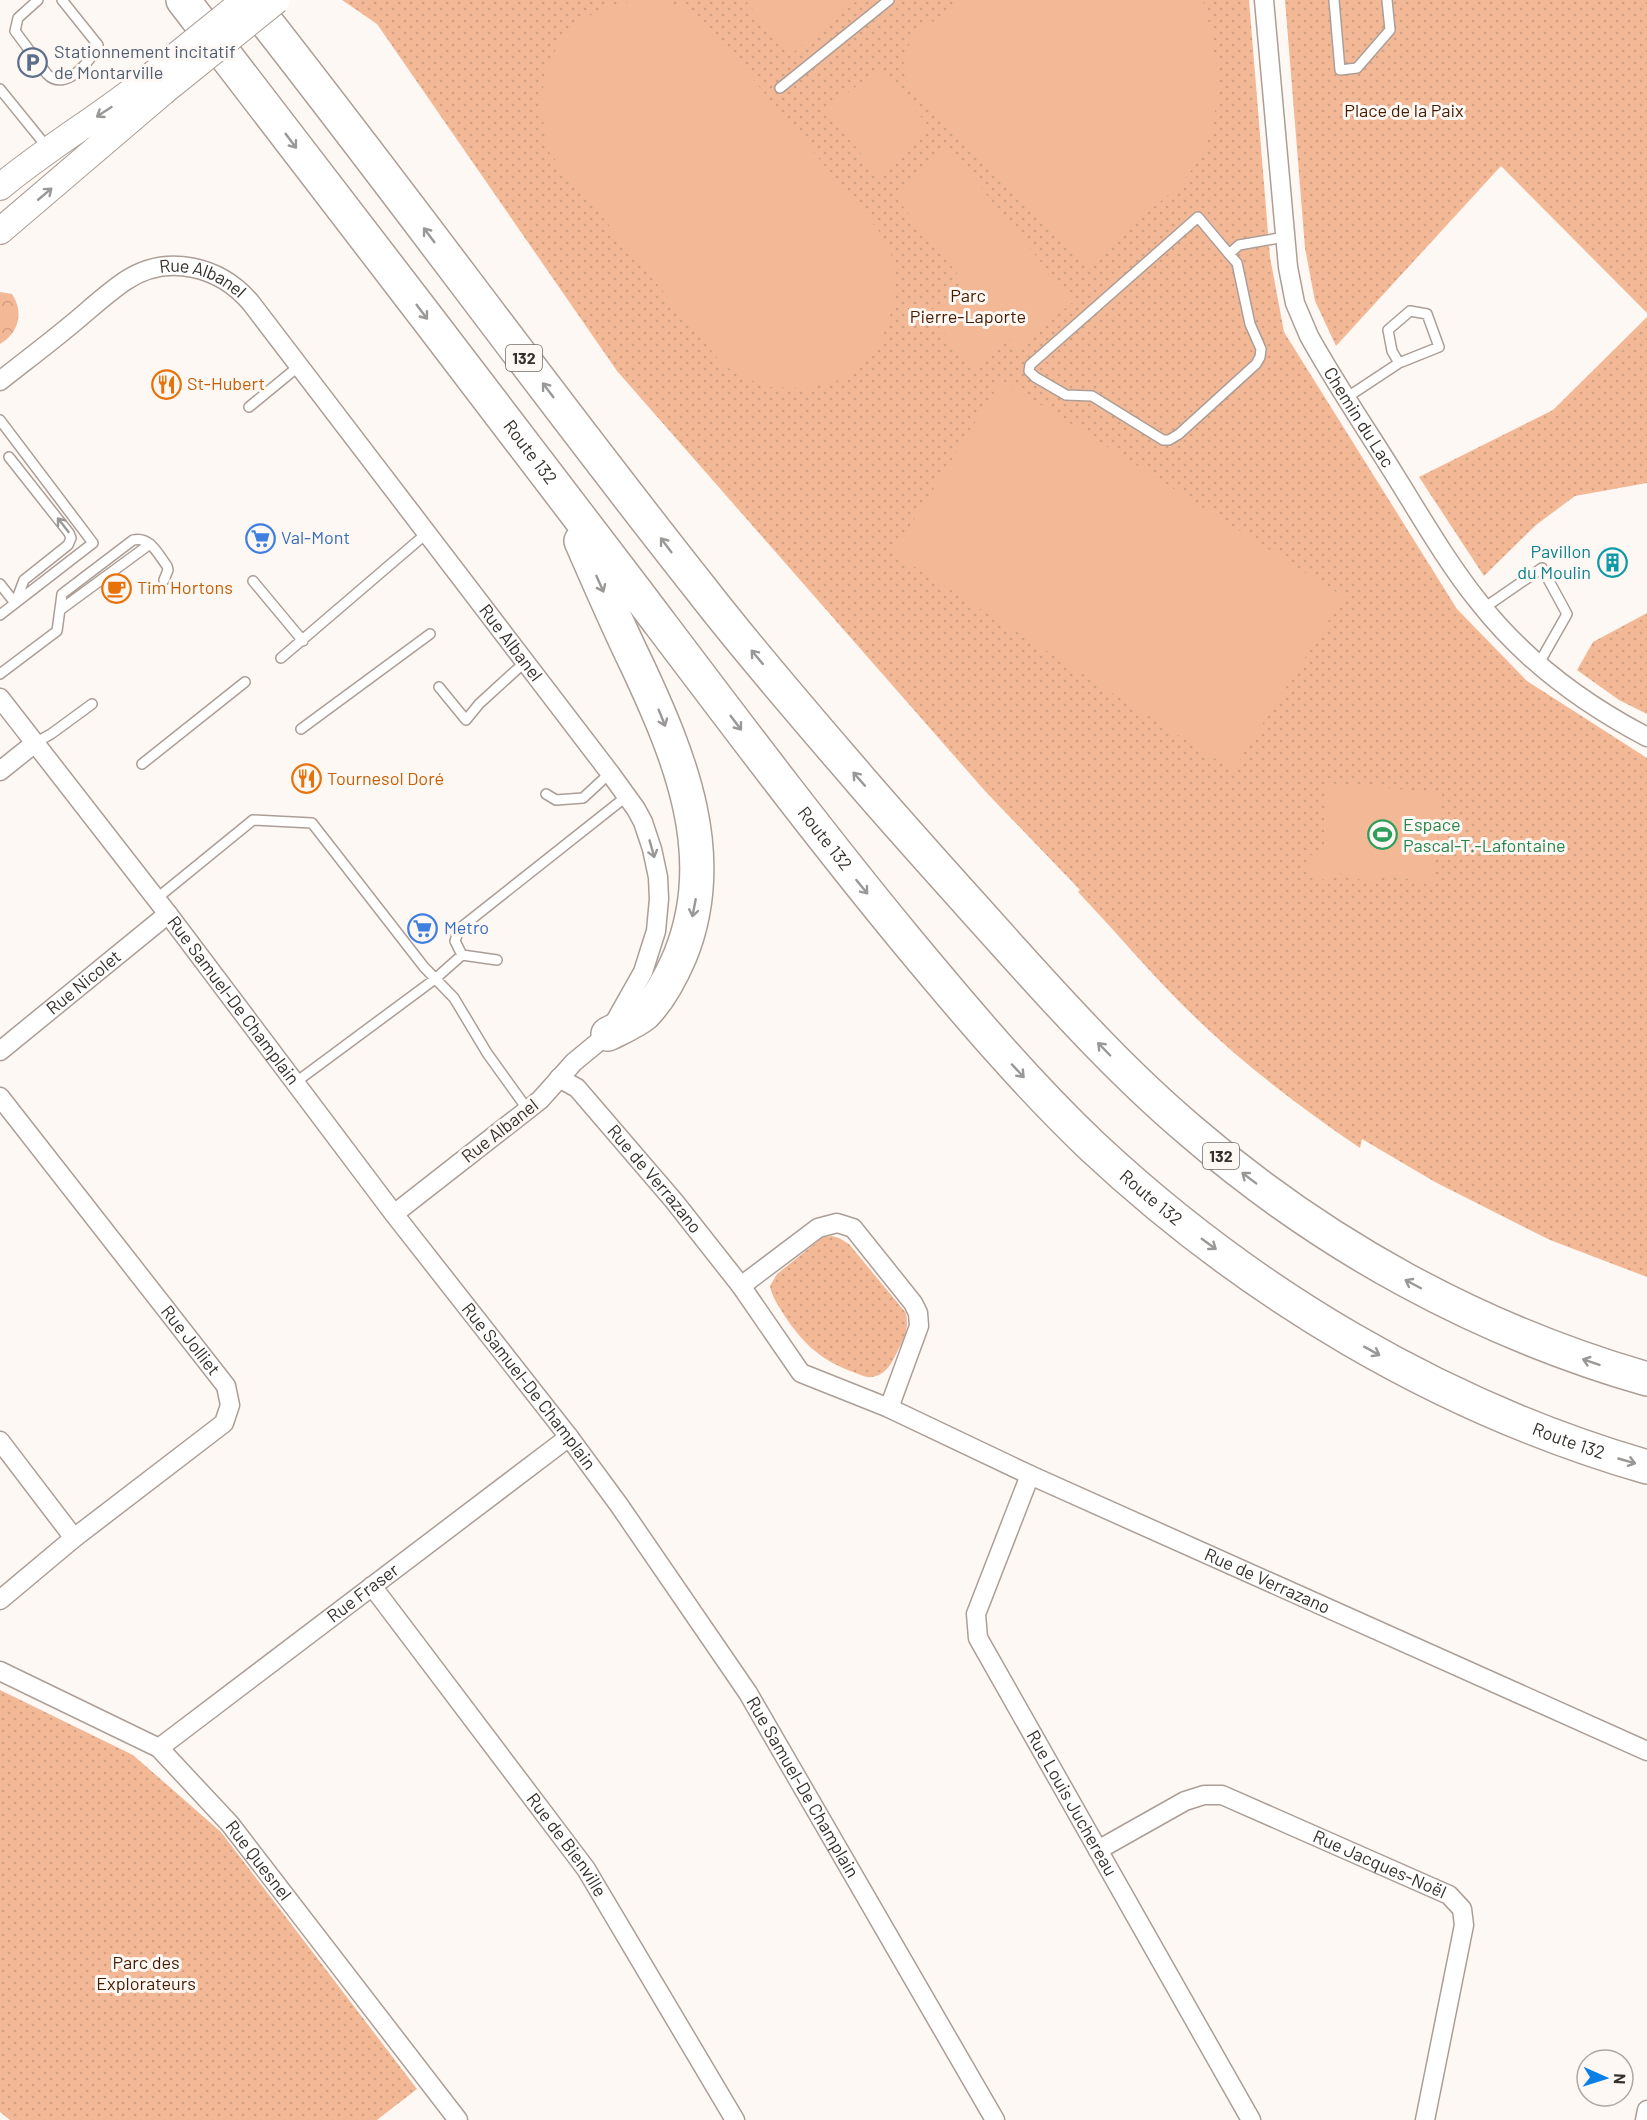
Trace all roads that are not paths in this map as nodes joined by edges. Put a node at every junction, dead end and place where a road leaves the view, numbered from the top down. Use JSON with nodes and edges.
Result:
{"nodes":[{"id":1,"x":38,"y":0,"type":"edge"},
{"id":2,"x":62,"y":0,"type":"edge"},
{"id":3,"x":247,"y":0,"type":"edge"},
{"id":4,"x":259,"y":0,"type":"edge"},
{"id":5,"x":277,"y":0,"type":"edge"},
{"id":6,"x":889,"y":0,"type":"edge"},
{"id":7,"x":1264,"y":0,"type":"edge"},
{"id":8,"x":1334,"y":0,"type":"edge"},
{"id":9,"x":1387,"y":0,"type":"edge"},
{"id":10,"x":183,"y":1,"type":"edge"},
{"id":11,"x":288,"y":50,"type":"junction"},
{"id":12,"x":157,"y":84,"type":"junction"},
{"id":13,"x":780,"y":87,"type":"dead end"},
{"id":14,"x":0,"y":89,"type":"edge"},
{"id":15,"x":49,"y":149,"type":"junction"},
{"id":16,"x":0,"y":187,"type":"edge"},
{"id":17,"x":0,"y":231,"type":"edge"},
{"id":18,"x":1285,"y":237,"type":"junction"},
{"id":19,"x":1229,"y":254,"type":"junction"},
{"id":20,"x":1399,"y":363,"type":"junction"},
{"id":21,"x":299,"y":366,"type":"junction"},
{"id":22,"x":0,"y":381,"type":"edge"},
{"id":23,"x":1346,"y":398,"type":"junction"},
{"id":24,"x":249,"y":407,"type":"dead end"},
{"id":25,"x":0,"y":420,"type":"edge"},
{"id":26,"x":21,"y":448,"type":"junction"},
{"id":27,"x":9,"y":457,"type":"junction"},
{"id":28,"x":0,"y":464,"type":"edge"},
{"id":29,"x":559,"y":492,"type":"junction"},
{"id":30,"x":427,"y":533,"type":"junction"},
{"id":31,"x":164,"y":580,"type":"dead end"},
{"id":32,"x":253,"y":581,"type":"dead end"},
{"id":33,"x":0,"y":584,"type":"edge"},
{"id":34,"x":15,"y":603,"type":"junction"},
{"id":35,"x":1484,"y":608,"type":"junction"},
{"id":36,"x":0,"y":615,"type":"edge"},
{"id":37,"x":430,"y":634,"type":"dead end"},
{"id":38,"x":303,"y":641,"type":"junction"},
{"id":39,"x":281,"y":658,"type":"dead end"},
{"id":40,"x":525,"y":662,"type":"junction"},
{"id":41,"x":1538,"y":665,"type":"junction"},
{"id":42,"x":0,"y":674,"type":"edge"},
{"id":43,"x":245,"y":682,"type":"dead end"},
{"id":44,"x":439,"y":687,"type":"dead end"},
{"id":45,"x":0,"y":698,"type":"edge"},
{"id":46,"x":92,"y":704,"type":"dead end"},
{"id":47,"x":301,"y":729,"type":"dead end"},
{"id":48,"x":1647,"y":737,"type":"edge"},
{"id":49,"x":35,"y":743,"type":"junction"},
{"id":50,"x":142,"y":764,"type":"dead end"},
{"id":51,"x":0,"y":771,"type":"edge"},
{"id":52,"x":610,"y":773,"type":"junction"},
{"id":53,"x":546,"y":794,"type":"dead end"},
{"id":54,"x":627,"y":796,"type":"junction"},
{"id":55,"x":156,"y":899,"type":"junction"},
{"id":56,"x":168,"y":914,"type":"junction"},
{"id":57,"x":462,"y":955,"type":"junction"},
{"id":58,"x":497,"y":960,"type":"dead end"},
{"id":59,"x":435,"y":979,"type":"junction"},
{"id":60,"x":608,"y":1034,"type":"junction"},
{"id":61,"x":0,"y":1051,"type":"edge"},
{"id":62,"x":559,"y":1078,"type":"junction"},
{"id":63,"x":296,"y":1082,"type":"junction"},
{"id":64,"x":0,"y":1097,"type":"edge"},
{"id":65,"x":528,"y":1110,"type":"junction"},
{"id":66,"x":394,"y":1214,"type":"junction"},
{"id":67,"x":741,"y":1286,"type":"junction"},
{"id":68,"x":1647,"y":1379,"type":"edge"},
{"id":69,"x":889,"y":1408,"type":"junction"},
{"id":70,"x":569,"y":1437,"type":"junction"},
{"id":71,"x":0,"y":1441,"type":"edge"},
{"id":72,"x":1647,"y":1467,"type":"edge"},
{"id":73,"x":1030,"y":1475,"type":"junction"},
{"id":74,"x":74,"y":1538,"type":"junction"},
{"id":75,"x":372,"y":1586,"type":"junction"},
{"id":76,"x":0,"y":1600,"type":"edge"},
{"id":77,"x":0,"y":1671,"type":"edge"},
{"id":78,"x":159,"y":1748,"type":"junction"},
{"id":79,"x":1647,"y":1751,"type":"edge"},
{"id":80,"x":1098,"y":1850,"type":"junction"},
{"id":81,"x":1647,"y":2110,"type":"edge"},
{"id":82,"x":458,"y":2120,"type":"edge"},
{"id":83,"x":735,"y":2120,"type":"edge"},
{"id":84,"x":995,"y":2120,"type":"edge"},
{"id":85,"x":1251,"y":2120,"type":"edge"},
{"id":86,"x":1425,"y":2120,"type":"edge"},
{"id":87,"x":1645,"y":2120,"type":"edge"}],
"edges":[{"from":1,"to":2,"type":"lane"},
{"from":3,"to":11,"type":"highway","number":"132"},
{"from":3,"to":12,"type":"street","bridge":true},
{"from":4,"to":11,"type":"highway"},
{"from":5,"to":12,"type":"street","bridge":true},
{"from":6,"to":13,"type":"lane"},
{"from":7,"to":18,"type":"street","name":"Chemin du Lac"},
{"from":8,"to":9,"type":"lane"},
{"from":10,"to":29,"type":"highway","name":"Route 132","one_way":true},
{"from":68,"to":11,"type":"highway","number":"132","one_way":true},
{"from":12,"to":15,"type":"street","one_way":true},
{"from":17,"to":12,"type":"street","one_way":true},
{"from":14,"to":15,"type":"lane"},
{"from":15,"to":16,"type":"street"},
{"from":18,"to":19,"type":"lane"},
{"from":18,"to":23,"type":"street","name":"Chemin du Lac"},
{"from":19,"to":19,"type":"lane"},
{"from":20,"to":20,"type":"lane"},
{"from":20,"to":23,"type":"lane"},
{"from":21,"to":22,"type":"street","name":"Rue Albanel"},
{"from":21,"to":24,"type":"lane"},
{"from":21,"to":30,"type":"street","name":"Rue Albanel"},
{"from":23,"to":35,"type":"street","name":"Chemin du Lac"},
{"from":25,"to":26,"type":"lane"},
{"from":26,"to":27,"type":"lane"},
{"from":26,"to":34,"type":"lane"},
{"from":27,"to":28,"type":"lane"},
{"from":34,"to":27,"type":"lane","one_way":true},
{"from":29,"to":60,"type":"highway","one_way":true},
{"from":29,"to":72,"type":"highway","name":"Route 132","one_way":true},
{"from":30,"to":38,"type":"lane"},
{"from":30,"to":40,"type":"street","name":"Rue Albanel"},
{"from":31,"to":42,"type":"lane"},
{"from":32,"to":38,"type":"lane"},
{"from":33,"to":34,"type":"lane"},
{"from":34,"to":36,"type":"lane"},
{"from":35,"to":41,"type":"street","name":"Chemin du Lac"},
{"from":35,"to":41,"type":"lane"},
{"from":37,"to":47,"type":"lane"},
{"from":38,"to":39,"type":"lane"},
{"from":40,"to":44,"type":"lane"},
{"from":40,"to":52,"type":"street","name":"Rue Albanel"},
{"from":41,"to":48,"type":"street","name":"Chemin du Lac"},
{"from":43,"to":50,"type":"lane"},
{"from":45,"to":49,"type":"street","name":"Rue Samuel-De Champlain"},
{"from":46,"to":49,"type":"lane"},
{"from":49,"to":51,"type":"street"},
{"from":49,"to":55,"type":"street","name":"Rue Samuel-De Champlain"},
{"from":52,"to":53,"type":"lane"},
{"from":52,"to":54,"type":"street","name":"Rue Albanel"},
{"from":54,"to":57,"type":"lane"},
{"from":54,"to":60,"type":"street","name":"Rue Albanel","one_way":true},
{"from":55,"to":56,"type":"street","name":"Rue Samuel-De Champlain"},
{"from":55,"to":59,"type":"lane"},
{"from":56,"to":61,"type":"street","name":"Rue Nicolet"},
{"from":56,"to":63,"type":"street","name":"Rue Samuel-De Champlain"},
{"from":57,"to":58,"type":"lane"},
{"from":57,"to":59,"type":"lane"},
{"from":59,"to":63,"type":"lane"},
{"from":59,"to":65,"type":"lane"},
{"from":60,"to":62,"type":"street","name":"Rue Albanel"},
{"from":62,"to":65,"type":"street","name":"Rue Albanel"},
{"from":62,"to":67,"type":"street","name":"Rue de Verrazano"},
{"from":63,"to":66,"type":"street","name":"Rue Samuel-De Champlain"},
{"from":64,"to":74,"type":"street","name":"Rue Jolliet"},
{"from":65,"to":66,"type":"street","name":"Rue Albanel"},
{"from":66,"to":70,"type":"street","name":"Rue Samuel-De Champlain"},
{"from":67,"to":69,"type":"street","name":"Rue de Verrazano"},
{"from":67,"to":69,"type":"street"},
{"from":69,"to":73,"type":"street","name":"Rue de Verrazano"},
{"from":70,"to":75,"type":"street","name":"Rue Fraser"},
{"from":70,"to":84,"type":"street","name":"Rue Samuel-De Champlain"},
{"from":71,"to":74,"type":"street"},
{"from":73,"to":79,"type":"street","name":"Rue de Verrazano"},
{"from":73,"to":80,"type":"street","name":"Rue Louis Juchereau"},
{"from":74,"to":76,"type":"street","name":"Rue Jolliet"},
{"from":75,"to":78,"type":"street","name":"Rue Fraser"},
{"from":75,"to":83,"type":"street","name":"Rue de Bienville"},
{"from":77,"to":78,"type":"street","name":"Rue Quesnel"},
{"from":78,"to":82,"type":"street","name":"Rue Quesnel"},
{"from":80,"to":85,"type":"street","name":"Rue Louis Juchereau"},
{"from":80,"to":86,"type":"street","name":"Rue Jacques-Noël"},
{"from":81,"to":87,"type":"street"}]}
